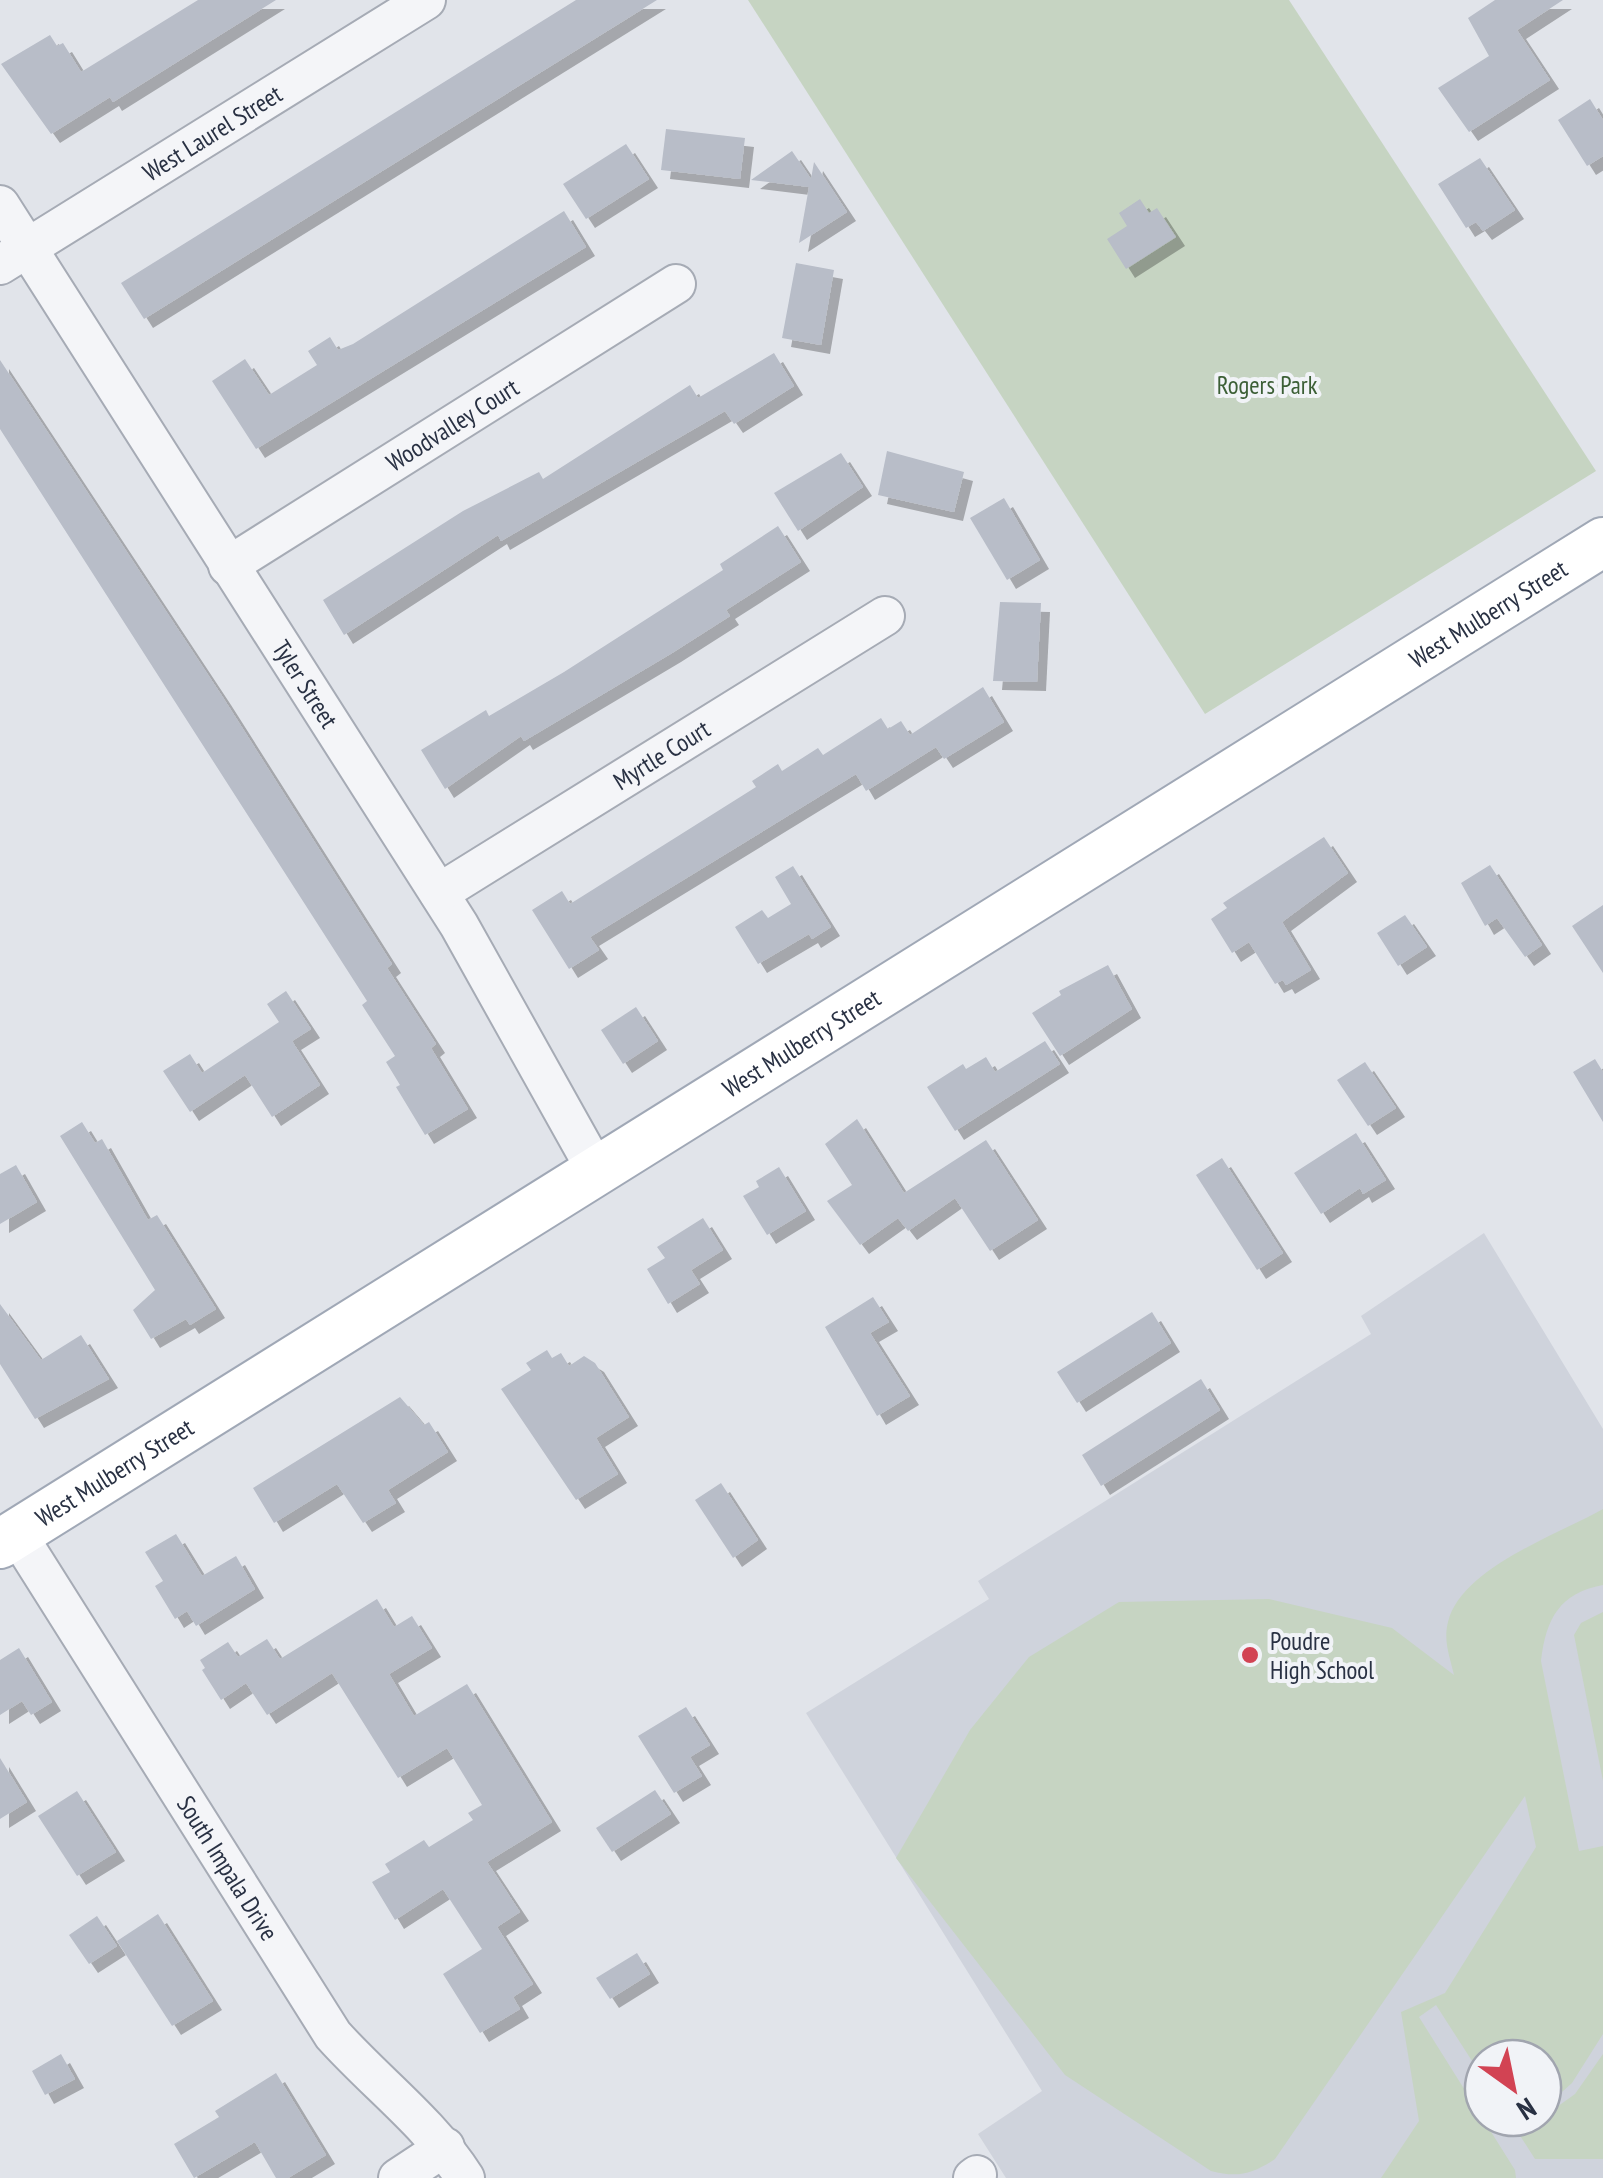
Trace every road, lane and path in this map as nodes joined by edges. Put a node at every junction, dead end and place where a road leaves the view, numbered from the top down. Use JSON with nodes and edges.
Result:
{"nodes":[{"id":1,"x":426,"y":0,"type":"edge"},
{"id":2,"x":0,"y":205,"type":"edge"},
{"id":3,"x":14,"y":256,"type":"edge"},
{"id":4,"x":676,"y":284,"type":"dead end"},
{"id":5,"x":1603,"y":542,"type":"edge"},
{"id":6,"x":228,"y":566,"type":"junction"},
{"id":7,"x":885,"y":616,"type":"dead end"},
{"id":8,"x":439,"y":894,"type":"junction"},
{"id":9,"x":597,"y":1172,"type":"junction"},
{"id":10,"x":8,"y":1539,"type":"edge"},
{"id":11,"x":455,"y":2163,"type":"edge"},
{"id":12,"x":398,"y":2178,"type":"edge"}],
"edges":[{"from":1,"to":3,"type":"street","name":"West Laurel Street"},
{"from":2,"to":3,"type":"street","name":"Tyler Street"},
{"from":3,"to":6,"type":"street","name":"Tyler Street"},
{"from":4,"to":6,"type":"street","name":"Woodvalley Court"},
{"from":5,"to":9,"type":"main road","name":"West Mulberry Street"},
{"from":6,"to":8,"type":"street","name":"Tyler Street"},
{"from":7,"to":8,"type":"street","name":"Myrtle Court"},
{"from":8,"to":9,"type":"street","name":"Tyler Street"},
{"from":9,"to":10,"type":"main road","name":"West Mulberry Street"},
{"from":10,"to":11,"type":"street","name":"South Impala Drive"},
{"from":11,"to":12,"type":"street"}]}
